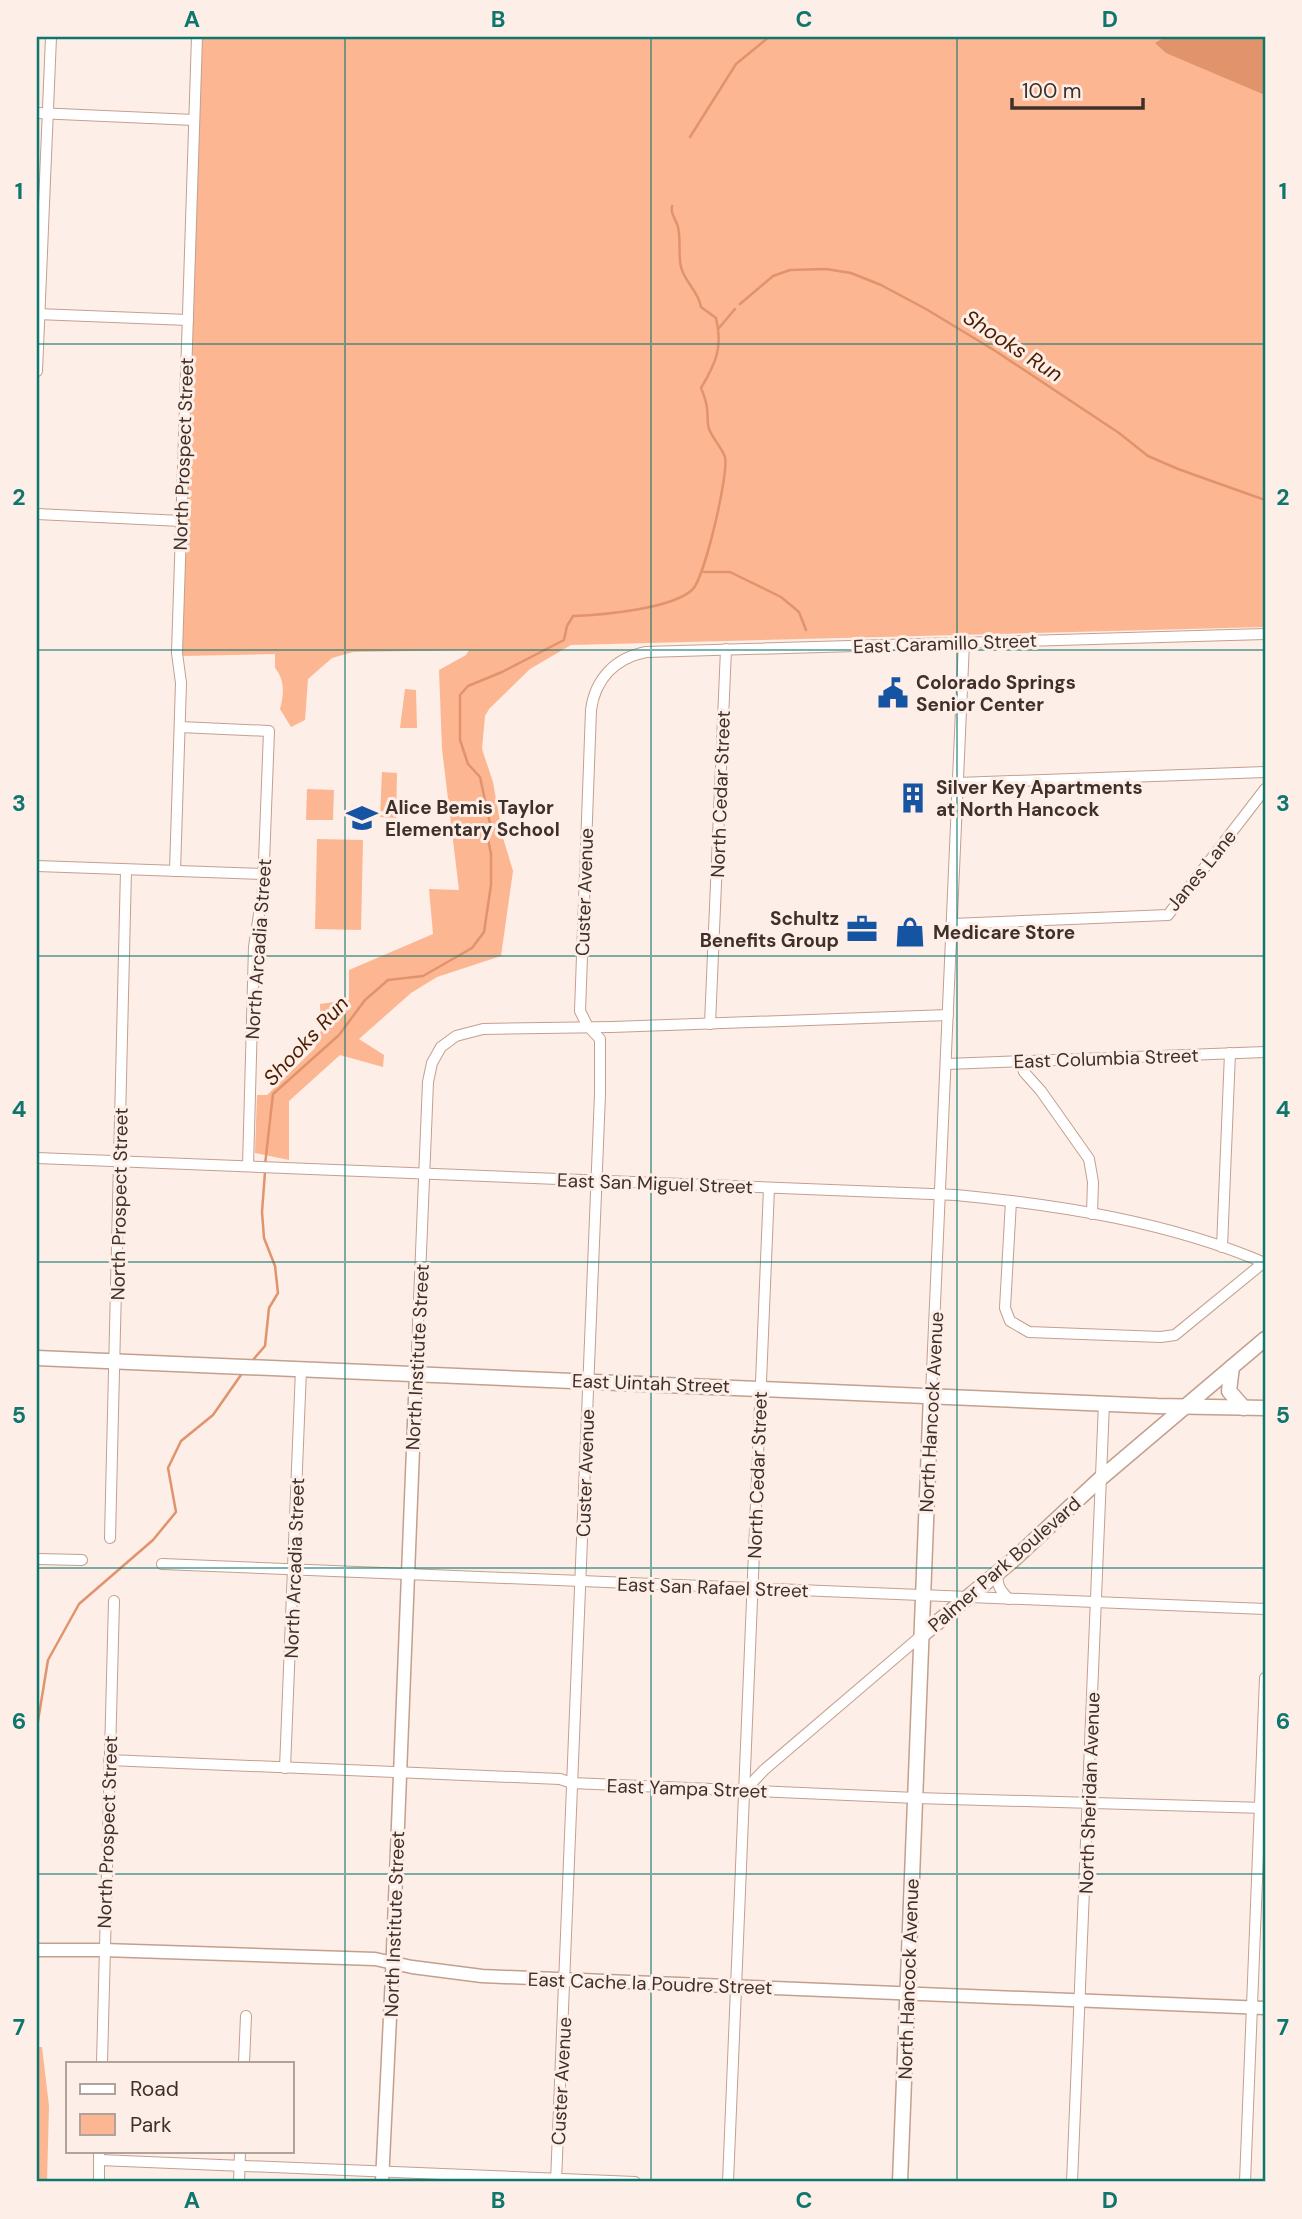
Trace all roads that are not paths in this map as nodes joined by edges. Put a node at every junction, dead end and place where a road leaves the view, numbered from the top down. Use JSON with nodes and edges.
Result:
{"nodes":[{"id":1,"x":51,"y":37,"type":"edge"},
{"id":2,"x":197,"y":37,"type":"edge"},
{"id":3,"x":42,"y":114,"type":"edge"},
{"id":4,"x":194,"y":120,"type":"junction"},
{"id":5,"x":38,"y":314,"type":"edge"},
{"id":6,"x":188,"y":320,"type":"junction"},
{"id":7,"x":37,"y":371,"type":"edge"},
{"id":8,"x":37,"y":514,"type":"edge"},
{"id":9,"x":181,"y":521,"type":"junction"},
{"id":10,"x":1265,"y":634,"type":"edge"},
{"id":11,"x":964,"y":642,"type":"junction"},
{"id":12,"x":726,"y":649,"type":"junction"},
{"id":13,"x":626,"y":658,"type":"joint"},
{"id":14,"x":180,"y":727,"type":"junction"},
{"id":15,"x":1265,"y":772,"type":"edge"},
{"id":16,"x":958,"y":783,"type":"junction"},
{"id":17,"x":1265,"y":789,"type":"edge"},
{"id":18,"x":37,"y":866,"type":"edge"},
{"id":19,"x":127,"y":870,"type":"junction"},
{"id":20,"x":175,"y":871,"type":"junction"},
{"id":21,"x":263,"y":874,"type":"junction"},
{"id":22,"x":952,"y":924,"type":"junction"},
{"id":23,"x":948,"y":1014,"type":"junction"},
{"id":24,"x":710,"y":1024,"type":"junction"},
{"id":25,"x":587,"y":1026,"type":"junction"},
{"id":26,"x":1265,"y":1052,"type":"edge"},
{"id":27,"x":1230,"y":1053,"type":"junction"},
{"id":28,"x":1021,"y":1061,"type":"junction"},
{"id":29,"x":947,"y":1064,"type":"junction"},
{"id":30,"x":37,"y":1158,"type":"edge"},
{"id":31,"x":121,"y":1161,"type":"junction"},
{"id":32,"x":254,"y":1167,"type":"junction"},
{"id":33,"x":425,"y":1173,"type":"junction"},
{"id":34,"x":597,"y":1180,"type":"junction"},
{"id":35,"x":769,"y":1188,"type":"junction"},
{"id":36,"x":941,"y":1194,"type":"junction"},
{"id":37,"x":1011,"y":1201,"type":"junction"},
{"id":38,"x":1092,"y":1214,"type":"junction"},
{"id":39,"x":1222,"y":1247,"type":"junction"},
{"id":40,"x":1264,"y":1263,"type":"edge"},
{"id":41,"x":1265,"y":1339,"type":"edge"},
{"id":42,"x":37,"y":1358,"type":"edge"},
{"id":43,"x":115,"y":1362,"type":"junction"},
{"id":44,"x":1232,"y":1367,"type":"junction"},
{"id":45,"x":294,"y":1368,"type":"junction"},
{"id":46,"x":416,"y":1374,"type":"junction"},
{"id":47,"x":589,"y":1380,"type":"junction"},
{"id":48,"x":760,"y":1387,"type":"junction"},
{"id":49,"x":932,"y":1395,"type":"junction"},
{"id":50,"x":1104,"y":1403,"type":"junction"},
{"id":51,"x":1186,"y":1406,"type":"junction"},
{"id":52,"x":1244,"y":1408,"type":"junction"},
{"id":53,"x":1265,"y":1408,"type":"edge"},
{"id":54,"x":1101,"y":1478,"type":"junction"},
{"id":55,"x":110,"y":1538,"type":"dead end"},
{"id":56,"x":37,"y":1559,"type":"edge"},
{"id":57,"x":82,"y":1560,"type":"dead end"},
{"id":58,"x":162,"y":1564,"type":"dead end"},
{"id":59,"x":295,"y":1569,"type":"junction"},
{"id":60,"x":998,"y":1573,"type":"junction"},
{"id":61,"x":407,"y":1574,"type":"junction"},
{"id":62,"x":581,"y":1582,"type":"junction"},
{"id":63,"x":752,"y":1589,"type":"junction"},
{"id":64,"x":923,"y":1596,"type":"junction"},
{"id":65,"x":970,"y":1597,"type":"junction"},
{"id":66,"x":1009,"y":1599,"type":"junction"},
{"id":67,"x":114,"y":1601,"type":"dead end"},
{"id":68,"x":1097,"y":1603,"type":"junction"},
{"id":69,"x":1265,"y":1609,"type":"edge"},
{"id":70,"x":922,"y":1635,"type":"junction"},
{"id":71,"x":1265,"y":1678,"type":"edge"},
{"id":72,"x":109,"y":1760,"type":"junction"},
{"id":73,"x":285,"y":1768,"type":"junction"},
{"id":74,"x":399,"y":1774,"type":"junction"},
{"id":75,"x":572,"y":1783,"type":"junction"},
{"id":76,"x":745,"y":1790,"type":"junction"},
{"id":77,"x":916,"y":1798,"type":"junction"},
{"id":78,"x":1089,"y":1802,"type":"junction"},
{"id":79,"x":1263,"y":1808,"type":"edge"},
{"id":80,"x":37,"y":1950,"type":"edge"},
{"id":81,"x":103,"y":1950,"type":"junction"},
{"id":82,"x":393,"y":1962,"type":"junction"},
{"id":83,"x":566,"y":1979,"type":"junction"},
{"id":84,"x":736,"y":1986,"type":"junction"},
{"id":85,"x":908,"y":1994,"type":"junction"},
{"id":86,"x":1080,"y":2001,"type":"junction"},
{"id":87,"x":1252,"y":2007,"type":"junction"},
{"id":88,"x":1265,"y":2008,"type":"edge"},
{"id":89,"x":246,"y":2016,"type":"dead end"},
{"id":90,"x":102,"y":2062,"type":"edge"},
{"id":91,"x":244,"y":2062,"type":"edge"},
{"id":92,"x":240,"y":2152,"type":"edge"},
{"id":93,"x":99,"y":2155,"type":"edge"},
{"id":94,"x":239,"y":2166,"type":"junction"},
{"id":95,"x":382,"y":2177,"type":"edge"},
{"id":96,"x":556,"y":2181,"type":"edge"},
{"id":97,"x":99,"y":2182,"type":"edge"},
{"id":98,"x":239,"y":2182,"type":"edge"},
{"id":99,"x":635,"y":2182,"type":"edge"},
{"id":100,"x":728,"y":2182,"type":"edge"},
{"id":101,"x":900,"y":2182,"type":"edge"},
{"id":102,"x":1072,"y":2182,"type":"edge"},
{"id":103,"x":1245,"y":2182,"type":"edge"}],
"edges":[{"from":1,"to":3,"type":"street"},
{"from":2,"to":4,"type":"street","name":"North Prospect Street"},
{"from":3,"to":4,"type":"street"},
{"from":3,"to":5,"type":"street"},
{"from":4,"to":6,"type":"street","name":"North Prospect Street"},
{"from":5,"to":6,"type":"street"},
{"from":5,"to":7,"type":"street"},
{"from":6,"to":9,"type":"street","name":"North Prospect Street"},
{"from":8,"to":9,"type":"street"},
{"from":9,"to":14,"type":"street","name":"North Prospect Street"},
{"from":10,"to":11,"type":"street","name":"East Caramillo Street"},
{"from":11,"to":12,"type":"street","name":"East Caramillo Street"},
{"from":11,"to":16,"type":"street","name":"North Hancock Avenue"},
{"from":12,"to":13,"type":"street","name":"East Caramillo Street"},
{"from":12,"to":24,"type":"street","name":"North Cedar Street"},
{"from":13,"to":25,"type":"street","name":"Custer Avenue"},
{"from":14,"to":20,"type":"street","name":"North Prospect Street"},
{"from":14,"to":21,"type":"street","name":"North Arcadia Street"},
{"from":15,"to":16,"type":"street"},
{"from":16,"to":22,"type":"street","name":"North Hancock Avenue"},
{"from":17,"to":22,"type":"street","name":"Janes Lane"},
{"from":18,"to":19,"type":"street"},
{"from":19,"to":20,"type":"street"},
{"from":19,"to":31,"type":"street","name":"North Prospect Street"},
{"from":20,"to":21,"type":"street"},
{"from":21,"to":32,"type":"street","name":"North Arcadia Street"},
{"from":22,"to":23,"type":"street","name":"North Hancock Avenue"},
{"from":23,"to":24,"type":"street","name":"North Institute Street"},
{"from":23,"to":29,"type":"street","name":"North Hancock Avenue"},
{"from":24,"to":25,"type":"street","name":"North Institute Street"},
{"from":25,"to":33,"type":"street","name":"North Institute Street"},
{"from":25,"to":34,"type":"street","name":"Custer Avenue"},
{"from":26,"to":27,"type":"street","name":"East Columbia Street"},
{"from":27,"to":28,"type":"street","name":"East Columbia Street"},
{"from":27,"to":39,"type":"street"},
{"from":28,"to":29,"type":"street","name":"East Columbia Street"},
{"from":28,"to":38,"type":"street"},
{"from":29,"to":36,"type":"street","name":"North Hancock Avenue"},
{"from":30,"to":31,"type":"street","name":"East San Miguel Street"},
{"from":31,"to":32,"type":"street","name":"East San Miguel Street"},
{"from":31,"to":43,"type":"street","name":"North Prospect Street"},
{"from":32,"to":33,"type":"street","name":"East San Miguel Street"},
{"from":33,"to":34,"type":"street","name":"East San Miguel Street"},
{"from":33,"to":46,"type":"street","name":"North Institute Street"},
{"from":34,"to":35,"type":"street","name":"East San Miguel Street"},
{"from":34,"to":47,"type":"street","name":"Custer Avenue"},
{"from":35,"to":36,"type":"street","name":"East San Miguel Street"},
{"from":35,"to":48,"type":"street","name":"North Cedar Street"},
{"from":36,"to":37,"type":"street","name":"East San Miguel Street"},
{"from":36,"to":49,"type":"street","name":"North Hancock Avenue"},
{"from":37,"to":38,"type":"street","name":"East San Miguel Street"},
{"from":37,"to":40,"type":"street"},
{"from":38,"to":39,"type":"street","name":"East San Miguel Street"},
{"from":39,"to":40,"type":"street","name":"East San Miguel Street"},
{"from":41,"to":44,"type":"main road","name":"Palmer Park Boulevard"},
{"from":42,"to":43,"type":"main road","name":"East Uintah Street"},
{"from":43,"to":45,"type":"main road","name":"East Uintah Street"},
{"from":43,"to":55,"type":"street","name":"North Prospect Street"},
{"from":44,"to":51,"type":"main road","name":"Palmer Park Boulevard"},
{"from":44,"to":52,"type":"main road"},
{"from":45,"to":46,"type":"main road","name":"East Uintah Street"},
{"from":45,"to":59,"type":"street","name":"North Arcadia Street"},
{"from":46,"to":47,"type":"main road","name":"East Uintah Street"},
{"from":46,"to":61,"type":"street","name":"North Institute Street"},
{"from":47,"to":48,"type":"main road","name":"East Uintah Street"},
{"from":47,"to":62,"type":"street","name":"Custer Avenue"},
{"from":48,"to":49,"type":"main road","name":"East Uintah Street"},
{"from":48,"to":63,"type":"street","name":"North Cedar Street"},
{"from":49,"to":50,"type":"main road","name":"East Uintah Street"},
{"from":49,"to":64,"type":"main road","name":"North Hancock Avenue"},
{"from":50,"to":51,"type":"main road","name":"East Uintah Street"},
{"from":50,"to":54,"type":"street","name":"North Sheridan Avenue"},
{"from":51,"to":52,"type":"main road","name":"East Uintah Street"},
{"from":51,"to":54,"type":"main road","name":"Palmer Park Boulevard"},
{"from":52,"to":53,"type":"main road","name":"East Uintah Street"},
{"from":54,"to":60,"type":"main road","name":"Palmer Park Boulevard"},
{"from":54,"to":68,"type":"street","name":"North Sheridan Avenue"},
{"from":56,"to":57,"type":"street"},
{"from":58,"to":59,"type":"street","name":"East San Rafael Street"},
{"from":59,"to":61,"type":"street","name":"East San Rafael Street"},
{"from":59,"to":73,"type":"street","name":"North Arcadia Street"},
{"from":60,"to":65,"type":"main road","name":"Palmer Park Boulevard"},
{"from":60,"to":66,"type":"street"},
{"from":61,"to":62,"type":"street","name":"East San Rafael Street"},
{"from":61,"to":74,"type":"street","name":"North Institute Street"},
{"from":62,"to":63,"type":"street","name":"East San Rafael Street"},
{"from":62,"to":75,"type":"street","name":"Custer Avenue"},
{"from":63,"to":64,"type":"street","name":"East San Rafael Street"},
{"from":63,"to":76,"type":"street","name":"North Cedar Street"},
{"from":64,"to":65,"type":"street","name":"East San Rafael Street"},
{"from":64,"to":70,"type":"main road","name":"North Hancock Avenue"},
{"from":65,"to":66,"type":"street","name":"East San Rafael Street"},
{"from":65,"to":70,"type":"main road","name":"Palmer Park Boulevard"},
{"from":66,"to":68,"type":"street","name":"East San Rafael Street"},
{"from":67,"to":72,"type":"street","name":"North Prospect Street"},
{"from":68,"to":69,"type":"street","name":"East San Rafael Street"},
{"from":68,"to":78,"type":"street","name":"North Sheridan Avenue"},
{"from":70,"to":76,"type":"street","name":"Palmer Park Boulevard"},
{"from":70,"to":77,"type":"main road","name":"North Hancock Avenue"},
{"from":71,"to":79,"type":"street"},
{"from":72,"to":73,"type":"street","name":"East Yampa Street"},
{"from":72,"to":81,"type":"street","name":"North Prospect Street"},
{"from":73,"to":74,"type":"street","name":"East Yampa Street"},
{"from":74,"to":75,"type":"street","name":"East Yampa Street"},
{"from":74,"to":82,"type":"street","name":"North Institute Street"},
{"from":75,"to":76,"type":"street","name":"East Yampa Street"},
{"from":75,"to":83,"type":"street","name":"Custer Avenue"},
{"from":76,"to":77,"type":"street","name":"East Yampa Street"},
{"from":76,"to":84,"type":"street","name":"North Cedar Street"},
{"from":77,"to":78,"type":"street","name":"East Yampa Street"},
{"from":77,"to":85,"type":"main road","name":"North Hancock Avenue"},
{"from":78,"to":79,"type":"street","name":"East Yampa Street"},
{"from":78,"to":86,"type":"street","name":"North Sheridan Avenue"},
{"from":79,"to":87,"type":"street"},
{"from":80,"to":81,"type":"street","name":"East Cache la Poudre Street"},
{"from":81,"to":82,"type":"street","name":"East Cache la Poudre Street"},
{"from":81,"to":90,"type":"street","name":"North Prospect Street"},
{"from":82,"to":83,"type":"street","name":"East Cache la Poudre Street"},
{"from":82,"to":95,"type":"street","name":"North Institute Street"},
{"from":83,"to":84,"type":"street","name":"East Cache la Poudre Street"},
{"from":83,"to":96,"type":"street","name":"Custer Avenue"},
{"from":84,"to":85,"type":"street","name":"East Cache la Poudre Street"},
{"from":84,"to":100,"type":"street","name":"North Cedar Street"},
{"from":85,"to":86,"type":"street","name":"East Cache la Poudre Street"},
{"from":85,"to":101,"type":"main road","name":"North Hancock Avenue"},
{"from":86,"to":87,"type":"street","name":"East Cache la Poudre Street"},
{"from":86,"to":102,"type":"street","name":"North Sheridan Avenue"},
{"from":87,"to":88,"type":"street","name":"East Cache la Poudre Street"},
{"from":87,"to":103,"type":"street"},
{"from":89,"to":91,"type":"street"},
{"from":92,"to":94,"type":"street"},
{"from":93,"to":94,"type":"street"},
{"from":93,"to":97,"type":"street"},
{"from":94,"to":95,"type":"street"},
{"from":94,"to":98,"type":"street"},
{"from":95,"to":96,"type":"street"},
{"from":96,"to":99,"type":"street"}]}
